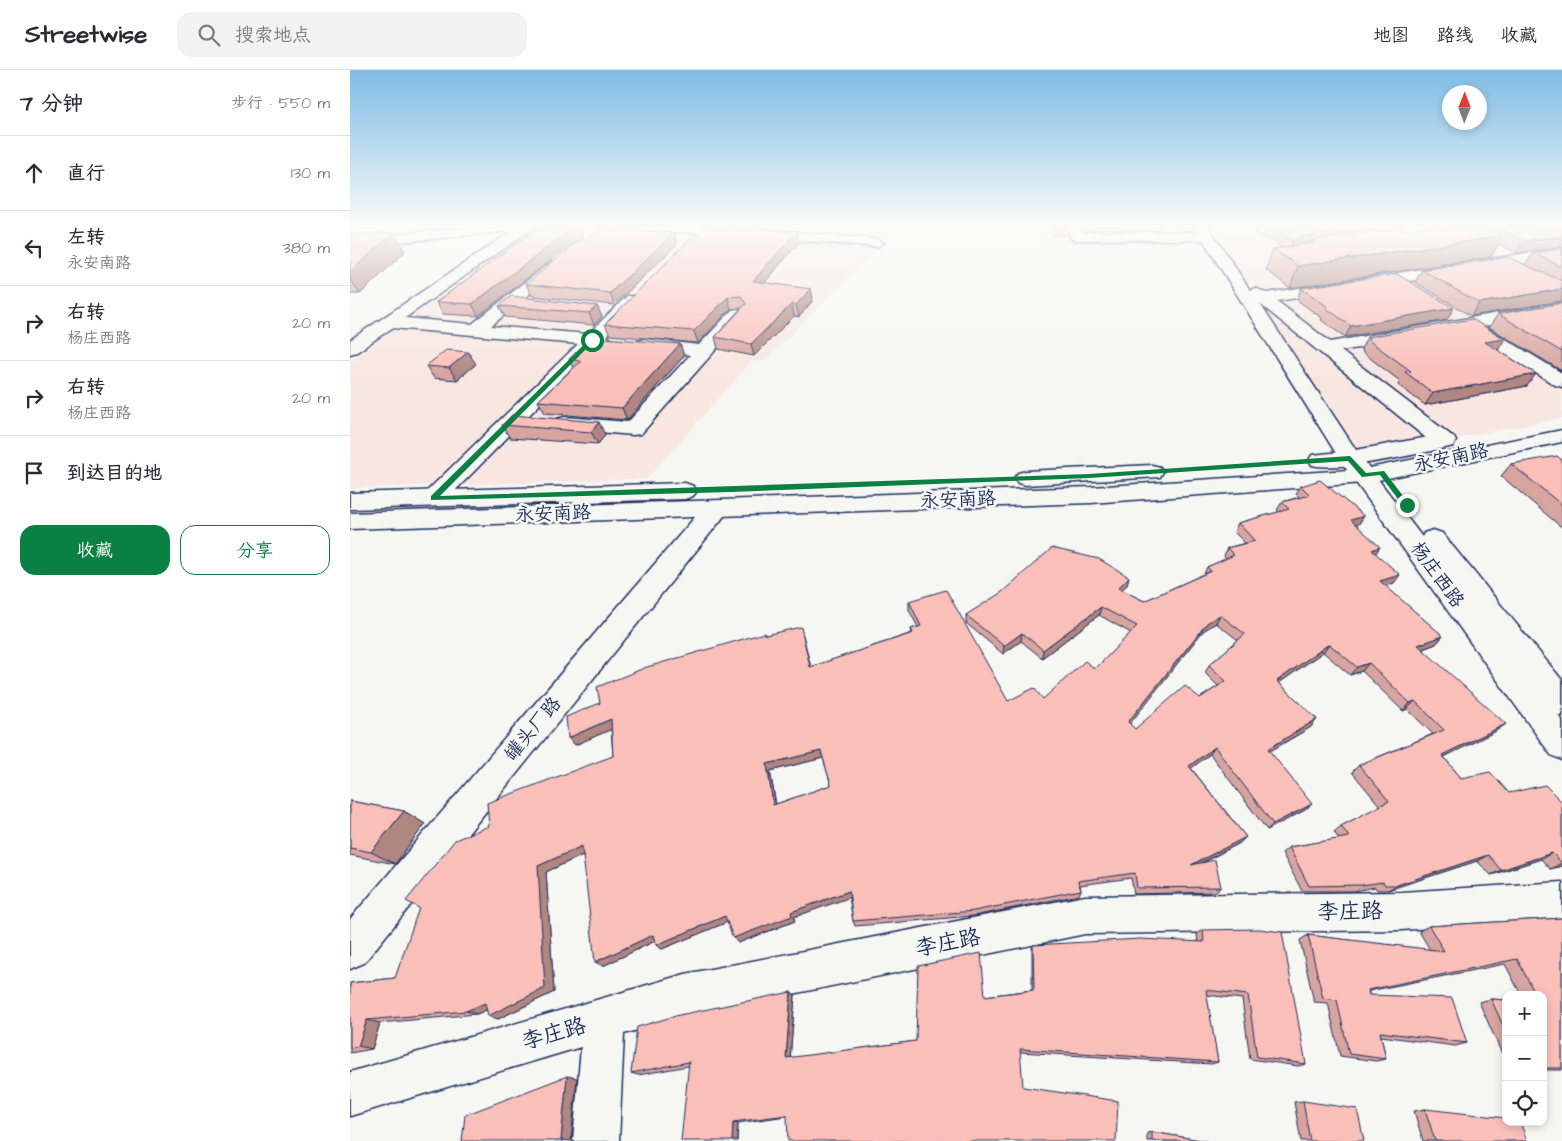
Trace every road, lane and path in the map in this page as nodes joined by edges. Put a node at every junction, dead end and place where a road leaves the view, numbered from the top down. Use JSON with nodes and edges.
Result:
{"nodes":[{"id":1,"x":456,"y":276,"type":"edge"},
{"id":2,"x":542,"y":276,"type":"edge"},
{"id":3,"x":1239,"y":276,"type":"edge"},
{"id":4,"x":1245,"y":276,"type":"edge"},
{"id":5,"x":1373,"y":276,"type":"edge"},
{"id":6,"x":1401,"y":276,"type":"edge"},
{"id":7,"x":648,"y":285,"type":"edge"},
{"id":8,"x":1418,"y":293,"type":"edge"},
{"id":9,"x":1260,"y":295,"type":"junction"},
{"id":10,"x":512,"y":300,"type":"junction"},
{"id":11,"x":532,"y":303,"type":"edge"},
{"id":12,"x":1562,"y":307,"type":"edge"},
{"id":13,"x":1443,"y":308,"type":"edge"},
{"id":14,"x":600,"y":310,"type":"dead end"},
{"id":15,"x":620,"y":313,"type":"junction"},
{"id":16,"x":738,"y":314,"type":"edge"},
{"id":17,"x":388,"y":322,"type":"junction"},
{"id":18,"x":1468,"y":323,"type":"junction"},
{"id":19,"x":475,"y":330,"type":"junction"},
{"id":20,"x":592,"y":340,"type":"junction"},
{"id":21,"x":350,"y":348,"type":"edge"},
{"id":22,"x":1326,"y":348,"type":"junction"},
{"id":23,"x":704,"y":351,"type":"junction"},
{"id":24,"x":1562,"y":381,"type":"edge"},
{"id":25,"x":1562,"y":418,"type":"edge"},
{"id":26,"x":513,"y":419,"type":"junction"},
{"id":27,"x":1562,"y":436,"type":"edge"},
{"id":28,"x":1444,"y":441,"type":"junction"},
{"id":29,"x":1366,"y":465,"type":"junction"},
{"id":30,"x":434,"y":498,"type":"junction"},
{"id":31,"x":350,"y":501,"type":"edge"},
{"id":32,"x":716,"y":509,"type":"junction"},
{"id":33,"x":350,"y":521,"type":"edge"},
{"id":34,"x":1562,"y":703,"type":"edge"},
{"id":35,"x":1562,"y":744,"type":"edge"},
{"id":36,"x":1562,"y":902,"type":"edge"},
{"id":37,"x":350,"y":949,"type":"edge"},
{"id":38,"x":604,"y":1019,"type":"junction"},
{"id":39,"x":350,"y":1094,"type":"edge"},
{"id":40,"x":596,"y":1141,"type":"edge"}],
"edges":[{"from":1,"to":17,"type":"street"},
{"from":2,"to":10,"type":"street"},
{"from":3,"to":29,"type":"street","name":"杨庄西路"},
{"from":4,"to":9,"type":"street","name":"杨庄西路"},
{"from":5,"to":9,"type":"street"},
{"from":6,"to":8,"type":"street"},
{"from":7,"to":15,"type":"street"},
{"from":9,"to":22,"type":"street"},
{"from":9,"to":29,"type":"street","name":"杨庄西路"},
{"from":10,"to":11,"type":"street"},
{"from":10,"to":19,"type":"street"},
{"from":12,"to":18,"type":"street"},
{"from":13,"to":18,"type":"street"},
{"from":14,"to":15,"type":"street"},
{"from":15,"to":20,"type":"street"},
{"from":16,"to":23,"type":"street"},
{"from":17,"to":19,"type":"street"},
{"from":17,"to":21,"type":"street"},
{"from":18,"to":22,"type":"street"},
{"from":18,"to":24,"type":"street"},
{"from":19,"to":20,"type":"street"},
{"from":20,"to":23,"type":"street"},
{"from":20,"to":26,"type":"street"},
{"from":22,"to":28,"type":"street"},
{"from":23,"to":26,"type":"street"},
{"from":25,"to":28,"type":"street","name":"永安南路"},
{"from":26,"to":30,"type":"street"},
{"from":27,"to":29,"type":"street","name":"永安南路"},
{"from":28,"to":29,"type":"street","name":"永安南路"},
{"from":29,"to":30,"type":"street","name":"永安南路"},
{"from":29,"to":32,"type":"street","name":"永安南路"},
{"from":29,"to":34,"type":"street","name":"杨庄西路"},
{"from":29,"to":35,"type":"street","name":"杨庄西路"},
{"from":30,"to":31,"type":"street","name":"永安南路"},
{"from":32,"to":33,"type":"street","name":"永安南路"},
{"from":32,"to":37,"type":"street","name":"罐头厂路"},
{"from":36,"to":38,"type":"street","name":"李庄路"},
{"from":38,"to":39,"type":"street","name":"李庄路"},
{"from":38,"to":40,"type":"street"}]}
